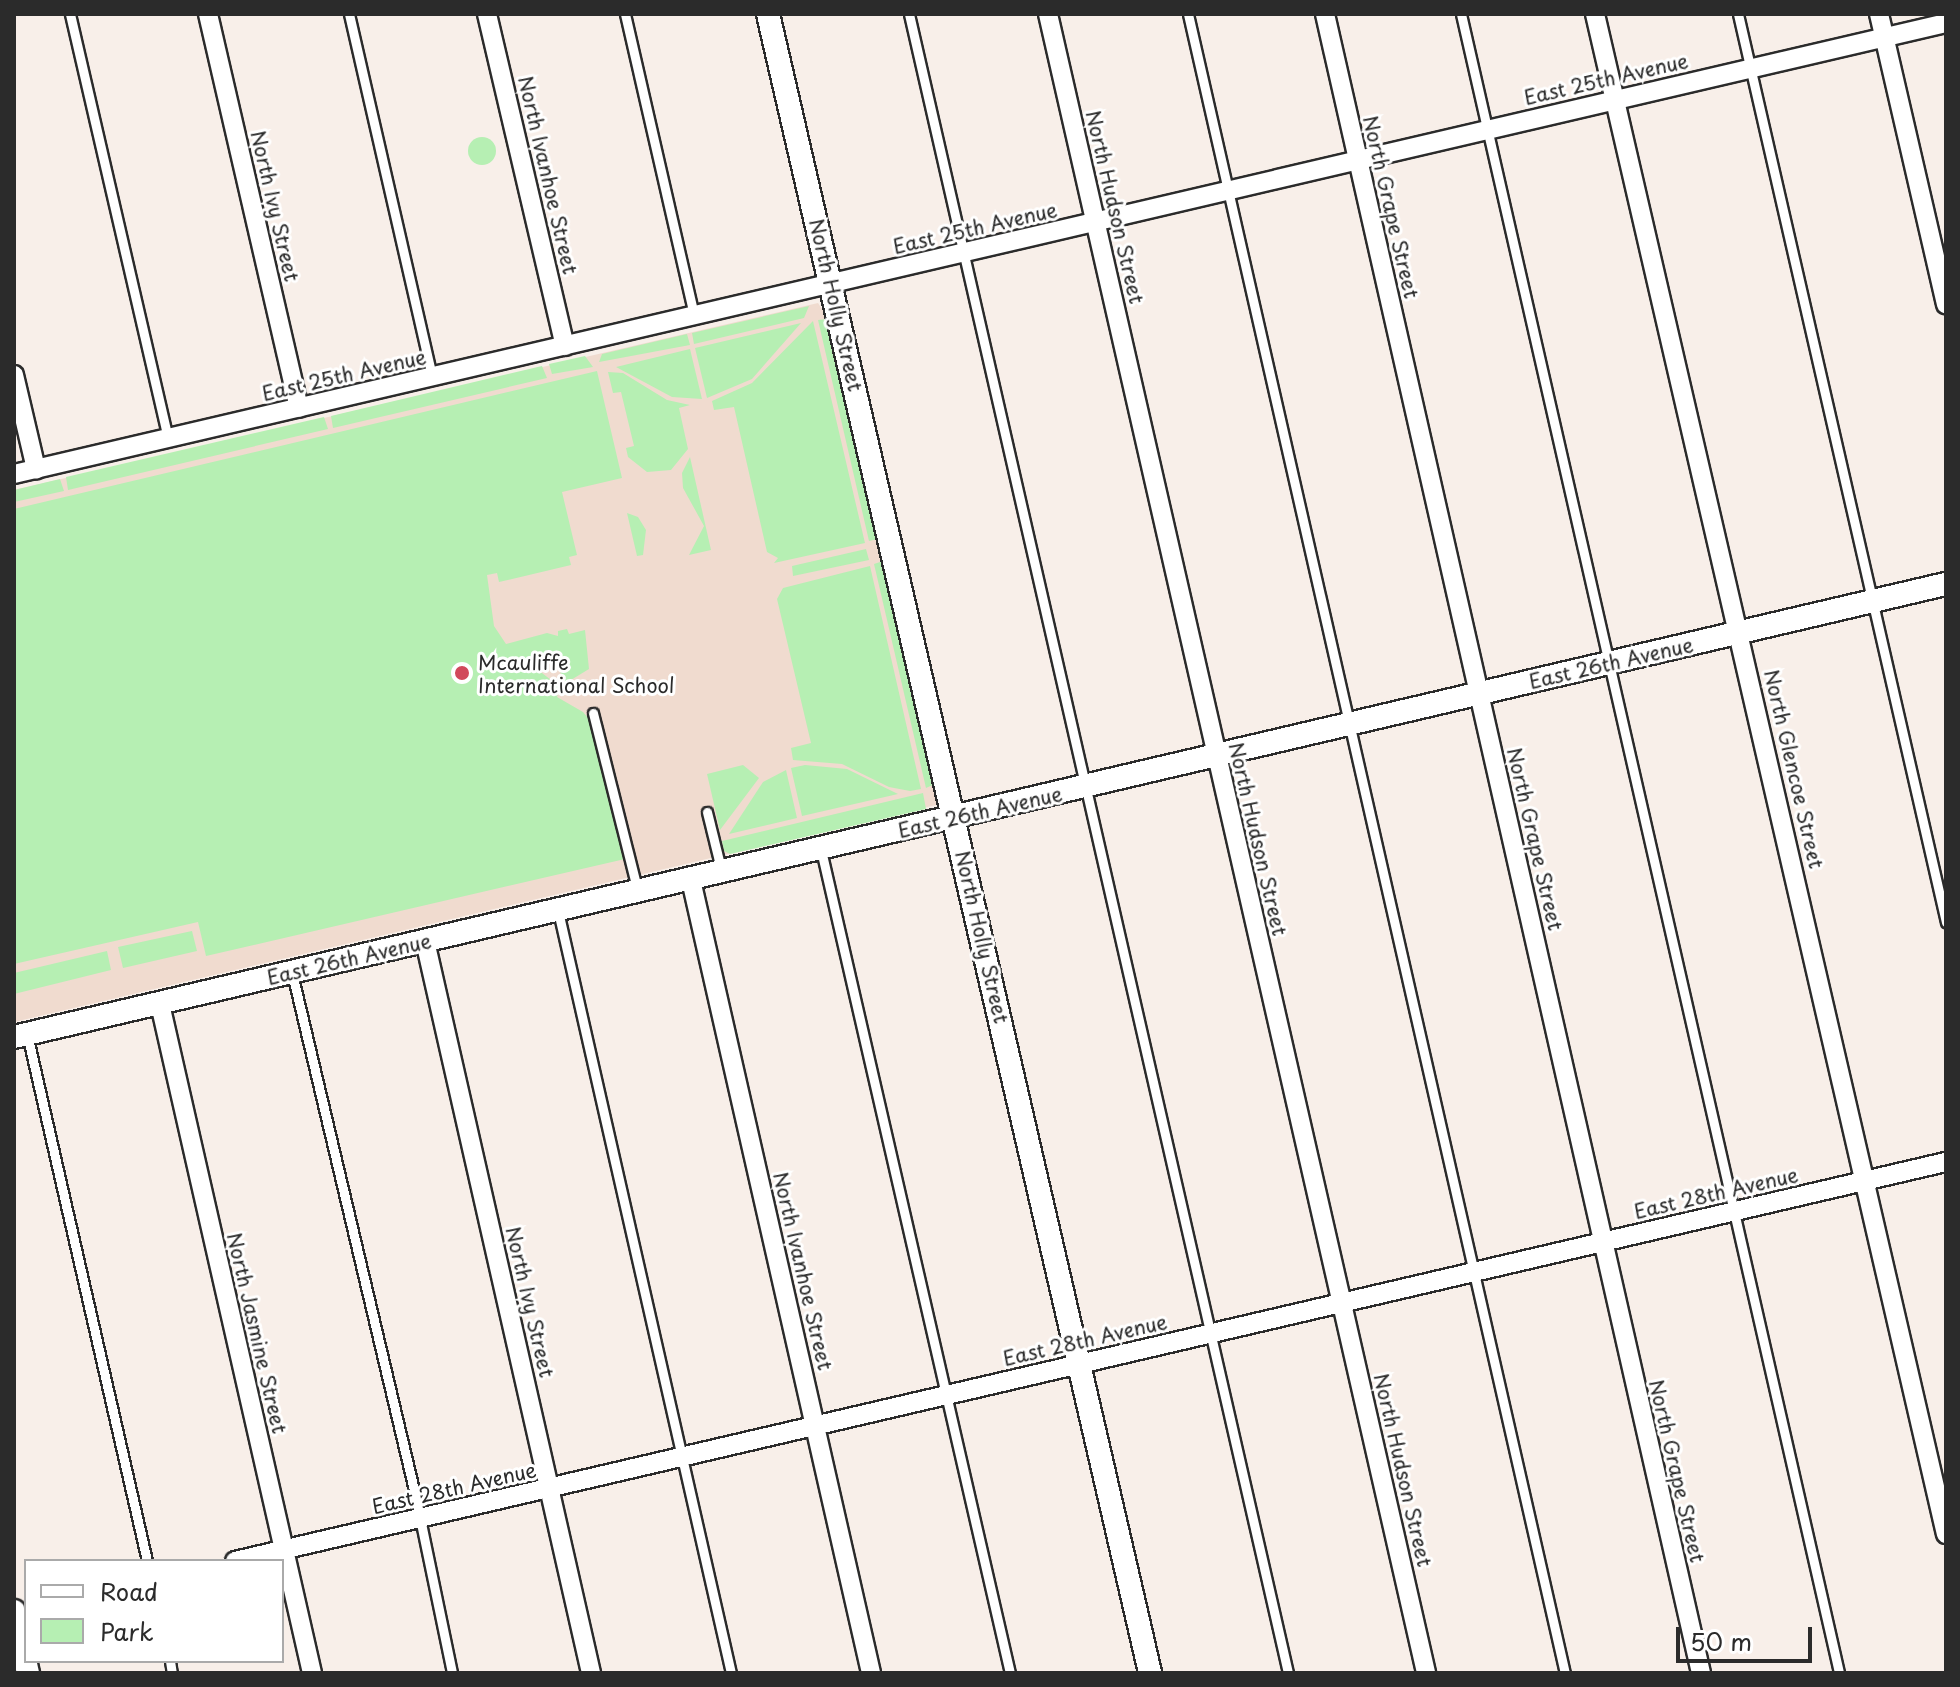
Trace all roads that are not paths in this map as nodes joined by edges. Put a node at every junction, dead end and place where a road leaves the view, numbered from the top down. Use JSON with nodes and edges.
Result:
{"nodes":[{"id":1,"x":70,"y":14,"type":"edge"},
{"id":2,"x":208,"y":14,"type":"edge"},
{"id":3,"x":349,"y":14,"type":"edge"},
{"id":4,"x":487,"y":14,"type":"edge"},
{"id":5,"x":625,"y":14,"type":"edge"},
{"id":6,"x":768,"y":14,"type":"edge"},
{"id":7,"x":909,"y":14,"type":"edge"},
{"id":8,"x":1048,"y":14,"type":"edge"},
{"id":9,"x":1188,"y":14,"type":"edge"},
{"id":10,"x":1325,"y":14,"type":"edge"},
{"id":11,"x":1461,"y":14,"type":"edge"},
{"id":12,"x":1595,"y":14,"type":"edge"},
{"id":13,"x":1738,"y":14,"type":"edge"},
{"id":14,"x":1879,"y":14,"type":"edge"},
{"id":15,"x":1946,"y":23,"type":"edge"},
{"id":16,"x":1884,"y":37,"type":"junction"},
{"id":17,"x":1750,"y":69,"type":"junction"},
{"id":18,"x":1613,"y":99,"type":"junction"},
{"id":19,"x":1487,"y":129,"type":"junction"},
{"id":20,"x":1358,"y":160,"type":"junction"},
{"id":21,"x":1228,"y":191,"type":"junction"},
{"id":22,"x":1095,"y":222,"type":"junction"},
{"id":23,"x":965,"y":253,"type":"junction"},
{"id":24,"x":831,"y":284,"type":"junction"},
{"id":25,"x":1946,"y":304,"type":"edge"},
{"id":26,"x":694,"y":316,"type":"junction"},
{"id":27,"x":565,"y":346,"type":"junction"},
{"id":28,"x":14,"y":375,"type":"edge"},
{"id":29,"x":432,"y":377,"type":"junction"},
{"id":30,"x":299,"y":408,"type":"junction"},
{"id":31,"x":168,"y":438,"type":"junction"},
{"id":32,"x":36,"y":469,"type":"junction"},
{"id":33,"x":14,"y":474,"type":"edge"},
{"id":34,"x":1946,"y":584,"type":"edge"},
{"id":35,"x":1872,"y":602,"type":"junction"},
{"id":36,"x":1741,"y":632,"type":"junction"},
{"id":37,"x":1609,"y":663,"type":"junction"},
{"id":38,"x":1480,"y":693,"type":"junction"},
{"id":39,"x":593,"y":713,"type":"dead end"},
{"id":40,"x":1348,"y":724,"type":"junction"},
{"id":41,"x":1217,"y":754,"type":"junction"},
{"id":42,"x":1088,"y":787,"type":"junction"},
{"id":43,"x":707,"y":812,"type":"dead end"},
{"id":44,"x":955,"y":818,"type":"junction"},
{"id":45,"x":821,"y":850,"type":"junction"},
{"id":46,"x":721,"y":873,"type":"junction"},
{"id":47,"x":691,"y":880,"type":"junction"},
{"id":48,"x":638,"y":892,"type":"junction"},
{"id":49,"x":558,"y":911,"type":"junction"},
{"id":50,"x":1946,"y":922,"type":"edge"},
{"id":51,"x":425,"y":941,"type":"junction"},
{"id":52,"x":292,"y":973,"type":"junction"},
{"id":53,"x":160,"y":1004,"type":"junction"},
{"id":54,"x":20,"y":1035,"type":"edge"},
{"id":55,"x":1946,"y":1162,"type":"edge"},
{"id":56,"x":1864,"y":1181,"type":"junction"},
{"id":57,"x":1735,"y":1211,"type":"junction"},
{"id":58,"x":1602,"y":1241,"type":"junction"},
{"id":59,"x":1473,"y":1270,"type":"junction"},
{"id":60,"x":1342,"y":1301,"type":"junction"},
{"id":61,"x":1210,"y":1333,"type":"junction"},
{"id":62,"x":1080,"y":1364,"type":"junction"},
{"id":63,"x":948,"y":1395,"type":"junction"},
{"id":64,"x":816,"y":1426,"type":"junction"},
{"id":65,"x":682,"y":1456,"type":"junction"},
{"id":66,"x":550,"y":1488,"type":"junction"},
{"id":67,"x":419,"y":1519,"type":"junction"},
{"id":68,"x":1946,"y":1534,"type":"edge"},
{"id":69,"x":284,"y":1549,"type":"junction"},
{"id":70,"x":147,"y":1559,"type":"edge"},
{"id":71,"x":243,"y":1559,"type":"edge"},
{"id":72,"x":14,"y":1612,"type":"edge"},
{"id":73,"x":24,"y":1656,"type":"edge"},
{"id":74,"x":312,"y":1673,"type":"edge"},
{"id":75,"x":452,"y":1673,"type":"edge"},
{"id":76,"x":591,"y":1673,"type":"edge"},
{"id":77,"x":731,"y":1673,"type":"edge"},
{"id":78,"x":871,"y":1673,"type":"edge"},
{"id":79,"x":1010,"y":1673,"type":"edge"},
{"id":80,"x":1150,"y":1673,"type":"edge"},
{"id":81,"x":1288,"y":1673,"type":"edge"},
{"id":82,"x":1426,"y":1673,"type":"edge"},
{"id":83,"x":1565,"y":1673,"type":"edge"},
{"id":84,"x":1701,"y":1673,"type":"edge"},
{"id":85,"x":1839,"y":1673,"type":"edge"}],
"edges":[{"from":1,"to":31,"type":"lane"},
{"from":2,"to":30,"type":"street","name":"North Ivy Street"},
{"from":3,"to":29,"type":"lane"},
{"from":4,"to":27,"type":"street","name":"North Ivanhoe Street"},
{"from":5,"to":26,"type":"lane"},
{"from":6,"to":24,"type":"street","name":"North Holly Street"},
{"from":7,"to":23,"type":"lane"},
{"from":8,"to":22,"type":"street","name":"North Hudson Street"},
{"from":9,"to":21,"type":"lane"},
{"from":10,"to":20,"type":"street","name":"North Grape Street"},
{"from":11,"to":19,"type":"lane"},
{"from":12,"to":18,"type":"street","name":"North Glencoe Street"},
{"from":13,"to":17,"type":"lane"},
{"from":14,"to":16,"type":"street"},
{"from":15,"to":16,"type":"street","name":"East 25th Avenue"},
{"from":16,"to":17,"type":"street","name":"East 25th Avenue"},
{"from":16,"to":25,"type":"street"},
{"from":17,"to":18,"type":"street","name":"East 25th Avenue"},
{"from":17,"to":35,"type":"lane"},
{"from":18,"to":19,"type":"street","name":"East 25th Avenue"},
{"from":18,"to":36,"type":"street","name":"North Glencoe Street"},
{"from":19,"to":20,"type":"street","name":"East 25th Avenue"},
{"from":19,"to":37,"type":"lane"},
{"from":20,"to":21,"type":"street","name":"East 25th Avenue"},
{"from":20,"to":38,"type":"street","name":"North Grape Street"},
{"from":21,"to":22,"type":"street","name":"East 25th Avenue"},
{"from":21,"to":40,"type":"lane"},
{"from":22,"to":23,"type":"street","name":"East 25th Avenue"},
{"from":22,"to":41,"type":"street","name":"North Hudson Street"},
{"from":23,"to":24,"type":"street","name":"East 25th Avenue"},
{"from":23,"to":42,"type":"lane"},
{"from":24,"to":26,"type":"street","name":"East 25th Avenue"},
{"from":24,"to":44,"type":"street","name":"North Holly Street"},
{"from":26,"to":27,"type":"street","name":"East 25th Avenue"},
{"from":27,"to":29,"type":"street","name":"East 25th Avenue"},
{"from":28,"to":32,"type":"street"},
{"from":29,"to":30,"type":"street","name":"East 25th Avenue"},
{"from":30,"to":31,"type":"street","name":"East 25th Avenue"},
{"from":31,"to":32,"type":"street","name":"East 25th Avenue"},
{"from":32,"to":33,"type":"street","name":"East 25th Avenue"},
{"from":34,"to":35,"type":"street","name":"East 26th Avenue"},
{"from":35,"to":36,"type":"street","name":"East 26th Avenue"},
{"from":35,"to":50,"type":"lane"},
{"from":36,"to":37,"type":"street","name":"East 26th Avenue"},
{"from":36,"to":56,"type":"street","name":"North Glencoe Street"},
{"from":37,"to":38,"type":"street","name":"East 26th Avenue"},
{"from":37,"to":57,"type":"lane"},
{"from":38,"to":40,"type":"street","name":"East 26th Avenue"},
{"from":38,"to":58,"type":"street","name":"North Grape Street"},
{"from":39,"to":48,"type":"lane"},
{"from":40,"to":41,"type":"street","name":"East 26th Avenue"},
{"from":40,"to":59,"type":"lane"},
{"from":41,"to":42,"type":"street","name":"East 26th Avenue"},
{"from":41,"to":60,"type":"street","name":"North Hudson Street"},
{"from":42,"to":44,"type":"street","name":"East 26th Avenue"},
{"from":42,"to":61,"type":"lane"},
{"from":43,"to":46,"type":"lane"},
{"from":44,"to":45,"type":"street","name":"East 26th Avenue"},
{"from":44,"to":62,"type":"street","name":"North Holly Street"},
{"from":45,"to":46,"type":"street","name":"East 26th Avenue"},
{"from":45,"to":63,"type":"lane"},
{"from":46,"to":47,"type":"street","name":"East 26th Avenue"},
{"from":47,"to":48,"type":"street","name":"East 26th Avenue"},
{"from":47,"to":64,"type":"street","name":"North Ivanhoe Street"},
{"from":48,"to":49,"type":"street","name":"East 26th Avenue"},
{"from":49,"to":51,"type":"street","name":"East 26th Avenue"},
{"from":49,"to":65,"type":"lane"},
{"from":51,"to":52,"type":"street","name":"East 26th Avenue"},
{"from":51,"to":66,"type":"street","name":"North Ivy Street"},
{"from":52,"to":53,"type":"street","name":"East 26th Avenue"},
{"from":52,"to":67,"type":"lane"},
{"from":53,"to":54,"type":"street","name":"East 26th Avenue"},
{"from":53,"to":69,"type":"street","name":"North Jasmine Street"},
{"from":54,"to":70,"type":"lane"},
{"from":55,"to":56,"type":"street","name":"East 28th Avenue"},
{"from":56,"to":57,"type":"street","name":"East 28th Avenue"},
{"from":56,"to":68,"type":"street","name":"North Glencoe Street"},
{"from":57,"to":58,"type":"street","name":"East 28th Avenue"},
{"from":57,"to":85,"type":"lane"},
{"from":58,"to":59,"type":"street","name":"East 28th Avenue"},
{"from":58,"to":84,"type":"street","name":"North Grape Street"},
{"from":59,"to":60,"type":"street","name":"East 28th Avenue"},
{"from":59,"to":83,"type":"lane"},
{"from":60,"to":61,"type":"street","name":"East 28th Avenue"},
{"from":60,"to":82,"type":"street","name":"North Hudson Street"},
{"from":61,"to":62,"type":"street","name":"East 28th Avenue"},
{"from":61,"to":81,"type":"lane"},
{"from":62,"to":63,"type":"street","name":"East 28th Avenue"},
{"from":62,"to":80,"type":"street","name":"North Holly Street"},
{"from":63,"to":64,"type":"street","name":"East 28th Avenue"},
{"from":63,"to":79,"type":"lane"},
{"from":64,"to":65,"type":"street","name":"East 28th Avenue"},
{"from":64,"to":78,"type":"street","name":"North Ivanhoe Street"},
{"from":65,"to":66,"type":"street","name":"East 28th Avenue"},
{"from":65,"to":77,"type":"lane"},
{"from":66,"to":67,"type":"street","name":"East 28th Avenue"},
{"from":66,"to":76,"type":"street","name":"North Ivy Street"},
{"from":67,"to":69,"type":"street","name":"East 28th Avenue"},
{"from":67,"to":75,"type":"lane"},
{"from":69,"to":71,"type":"street","name":"East 28th Avenue"},
{"from":69,"to":74,"type":"street","name":"North Jasmine Street"},
{"from":72,"to":73,"type":"street"}]}
